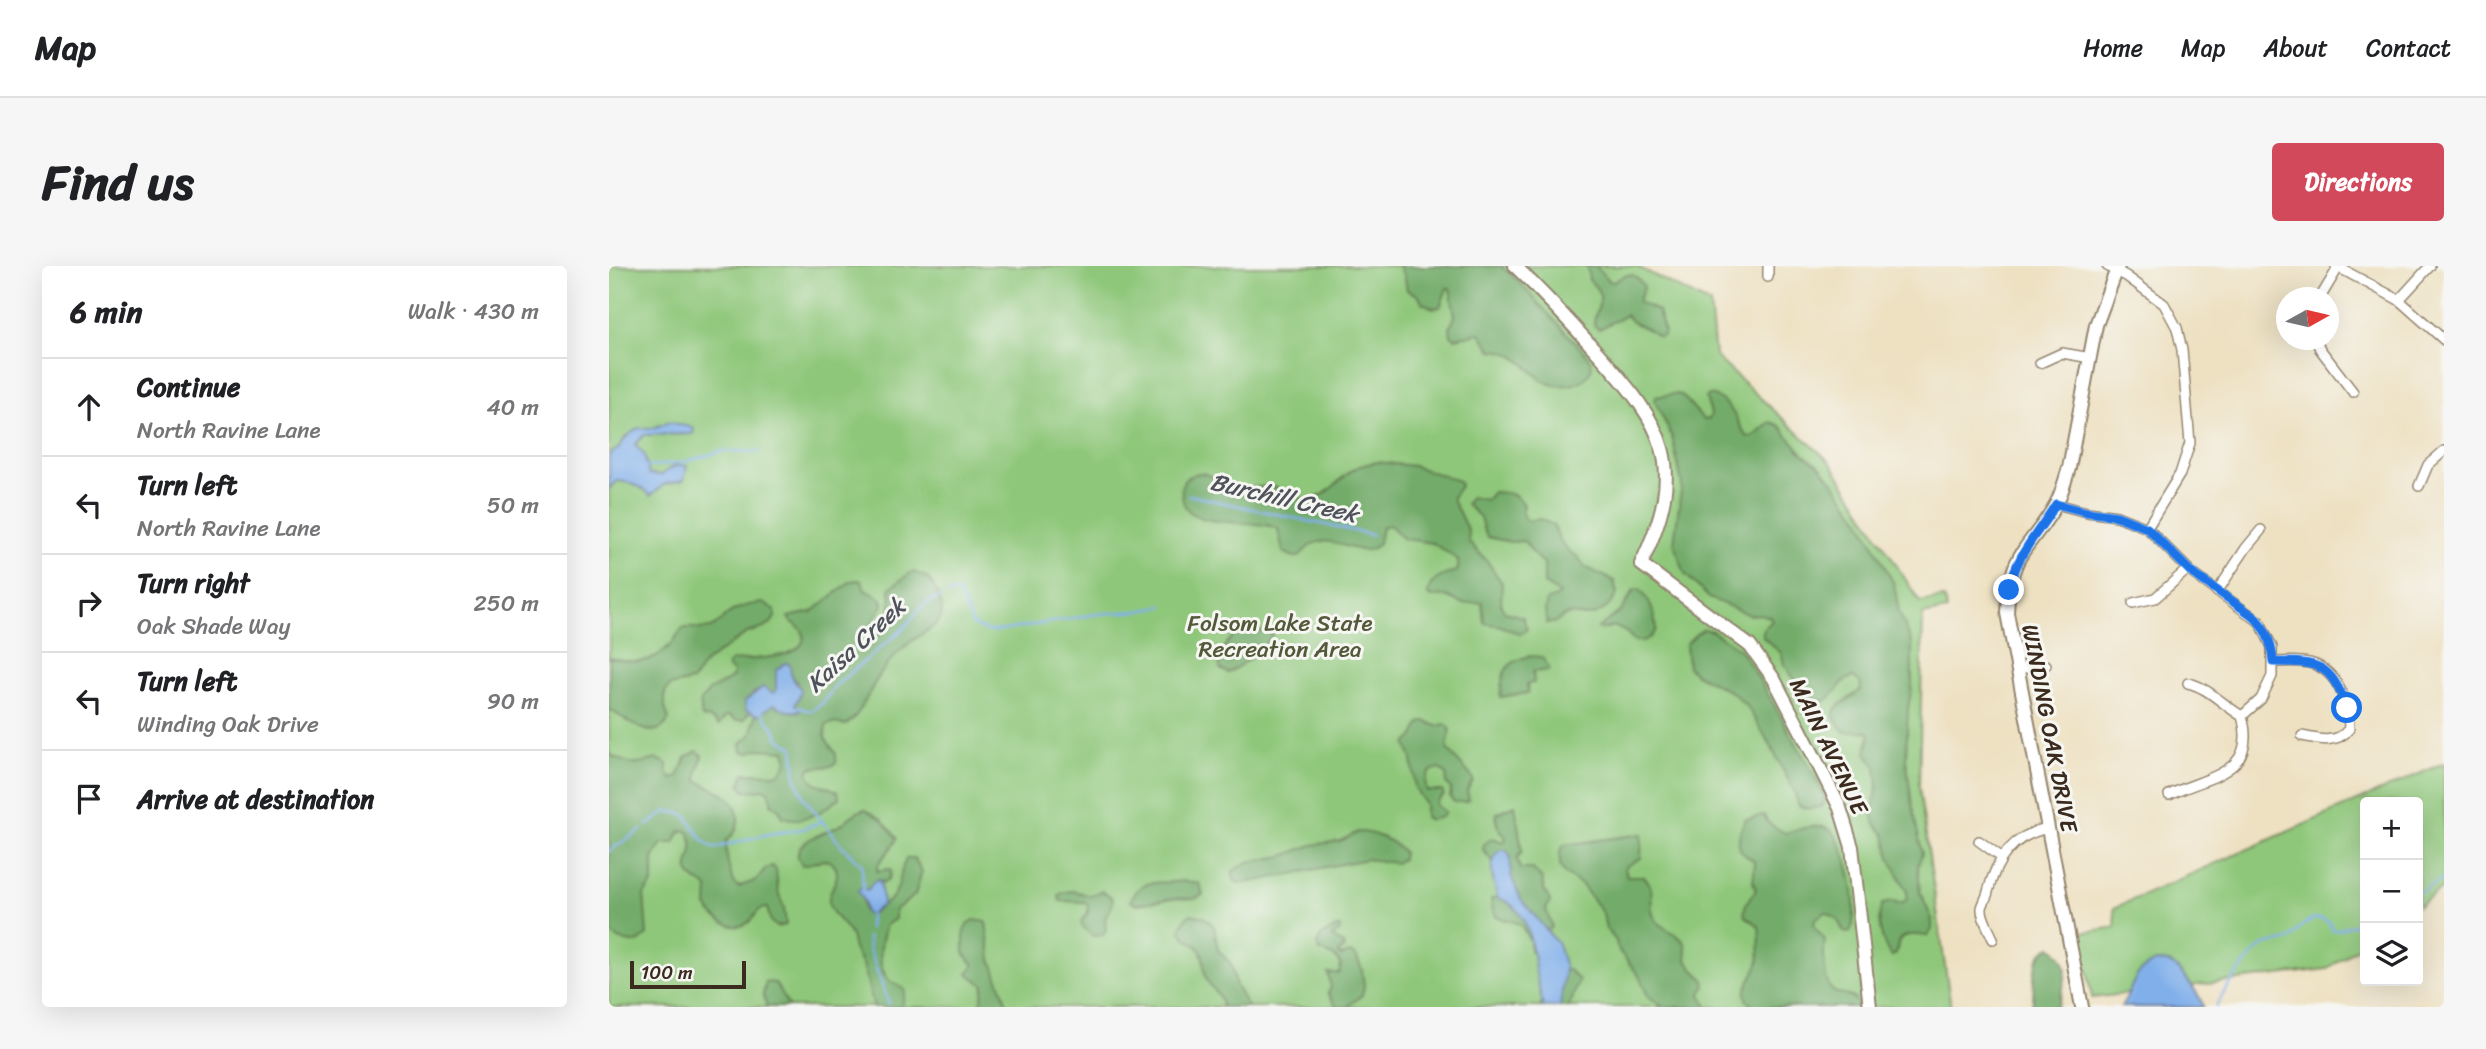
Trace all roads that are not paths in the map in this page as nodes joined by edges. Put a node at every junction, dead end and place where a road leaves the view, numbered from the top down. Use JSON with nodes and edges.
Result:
{"nodes":[{"id":1,"x":1515,"y":266,"type":"edge"},
{"id":2,"x":1768,"y":266,"type":"edge"},
{"id":3,"x":2430,"y":266,"type":"edge"},
{"id":4,"x":2337,"y":267,"type":"edge"},
{"id":5,"x":2114,"y":268,"type":"edge"},
{"id":6,"x":1769,"y":277,"type":"dead end"},
{"id":7,"x":2326,"y":287,"type":"edge"},
{"id":8,"x":2399,"y":300,"type":"junction"},
{"id":9,"x":2444,"y":340,"type":"edge"},
{"id":10,"x":2321,"y":350,"type":"edge"},
{"id":11,"x":2091,"y":358,"type":"junction"},
{"id":12,"x":2040,"y":363,"type":"dead end"},
{"id":13,"x":2353,"y":392,"type":"dead end"},
{"id":14,"x":2444,"y":451,"type":"edge"},
{"id":15,"x":2419,"y":485,"type":"dead end"},
{"id":16,"x":2056,"y":504,"type":"junction"},
{"id":17,"x":2147,"y":528,"type":"junction"},
{"id":18,"x":2261,"y":530,"type":"dead end"},
{"id":19,"x":2188,"y":569,"type":"junction"},
{"id":20,"x":2217,"y":593,"type":"junction"},
{"id":21,"x":2133,"y":603,"type":"dead end"},
{"id":22,"x":2273,"y":662,"type":"junction"},
{"id":23,"x":2046,"y":665,"type":"dead end"},
{"id":24,"x":2017,"y":669,"type":"junction"},
{"id":25,"x":2188,"y":683,"type":"dead end"},
{"id":26,"x":2242,"y":716,"type":"junction"},
{"id":27,"x":2302,"y":736,"type":"dead end"},
{"id":28,"x":2169,"y":795,"type":"dead end"},
{"id":29,"x":2048,"y":828,"type":"junction"},
{"id":30,"x":1979,"y":841,"type":"dead end"},
{"id":31,"x":2001,"y":857,"type":"junction"},
{"id":32,"x":1993,"y":939,"type":"dead end"},
{"id":33,"x":1870,"y":1007,"type":"edge"},
{"id":34,"x":2082,"y":1007,"type":"edge"}],
"edges":[{"from":1,"to":33,"type":"street","name":"MAIN AVENUE"},
{"from":2,"to":6,"type":"street"},
{"from":3,"to":8,"type":"street"},
{"from":4,"to":7,"type":"street"},
{"from":4,"to":8,"type":"street"},
{"from":5,"to":11,"type":"street","name":"WINDING OAK DRIVE"},
{"from":5,"to":17,"type":"street"},
{"from":8,"to":9,"type":"street"},
{"from":10,"to":13,"type":"street"},
{"from":11,"to":12,"type":"street"},
{"from":11,"to":16,"type":"street","name":"WINDING OAK DRIVE"},
{"from":14,"to":15,"type":"street"},
{"from":16,"to":17,"type":"street"},
{"from":16,"to":24,"type":"street","name":"WINDING OAK DRIVE"},
{"from":17,"to":19,"type":"street"},
{"from":18,"to":20,"type":"street"},
{"from":19,"to":20,"type":"street"},
{"from":19,"to":21,"type":"street"},
{"from":20,"to":22,"type":"street"},
{"from":22,"to":26,"type":"street"},
{"from":22,"to":27,"type":"street"},
{"from":23,"to":24,"type":"street"},
{"from":24,"to":29,"type":"street","name":"WINDING OAK DRIVE"},
{"from":25,"to":26,"type":"street"},
{"from":26,"to":28,"type":"street"},
{"from":29,"to":31,"type":"street"},
{"from":29,"to":34,"type":"street","name":"WINDING OAK DRIVE"},
{"from":30,"to":31,"type":"street"},
{"from":31,"to":32,"type":"street"}]}
